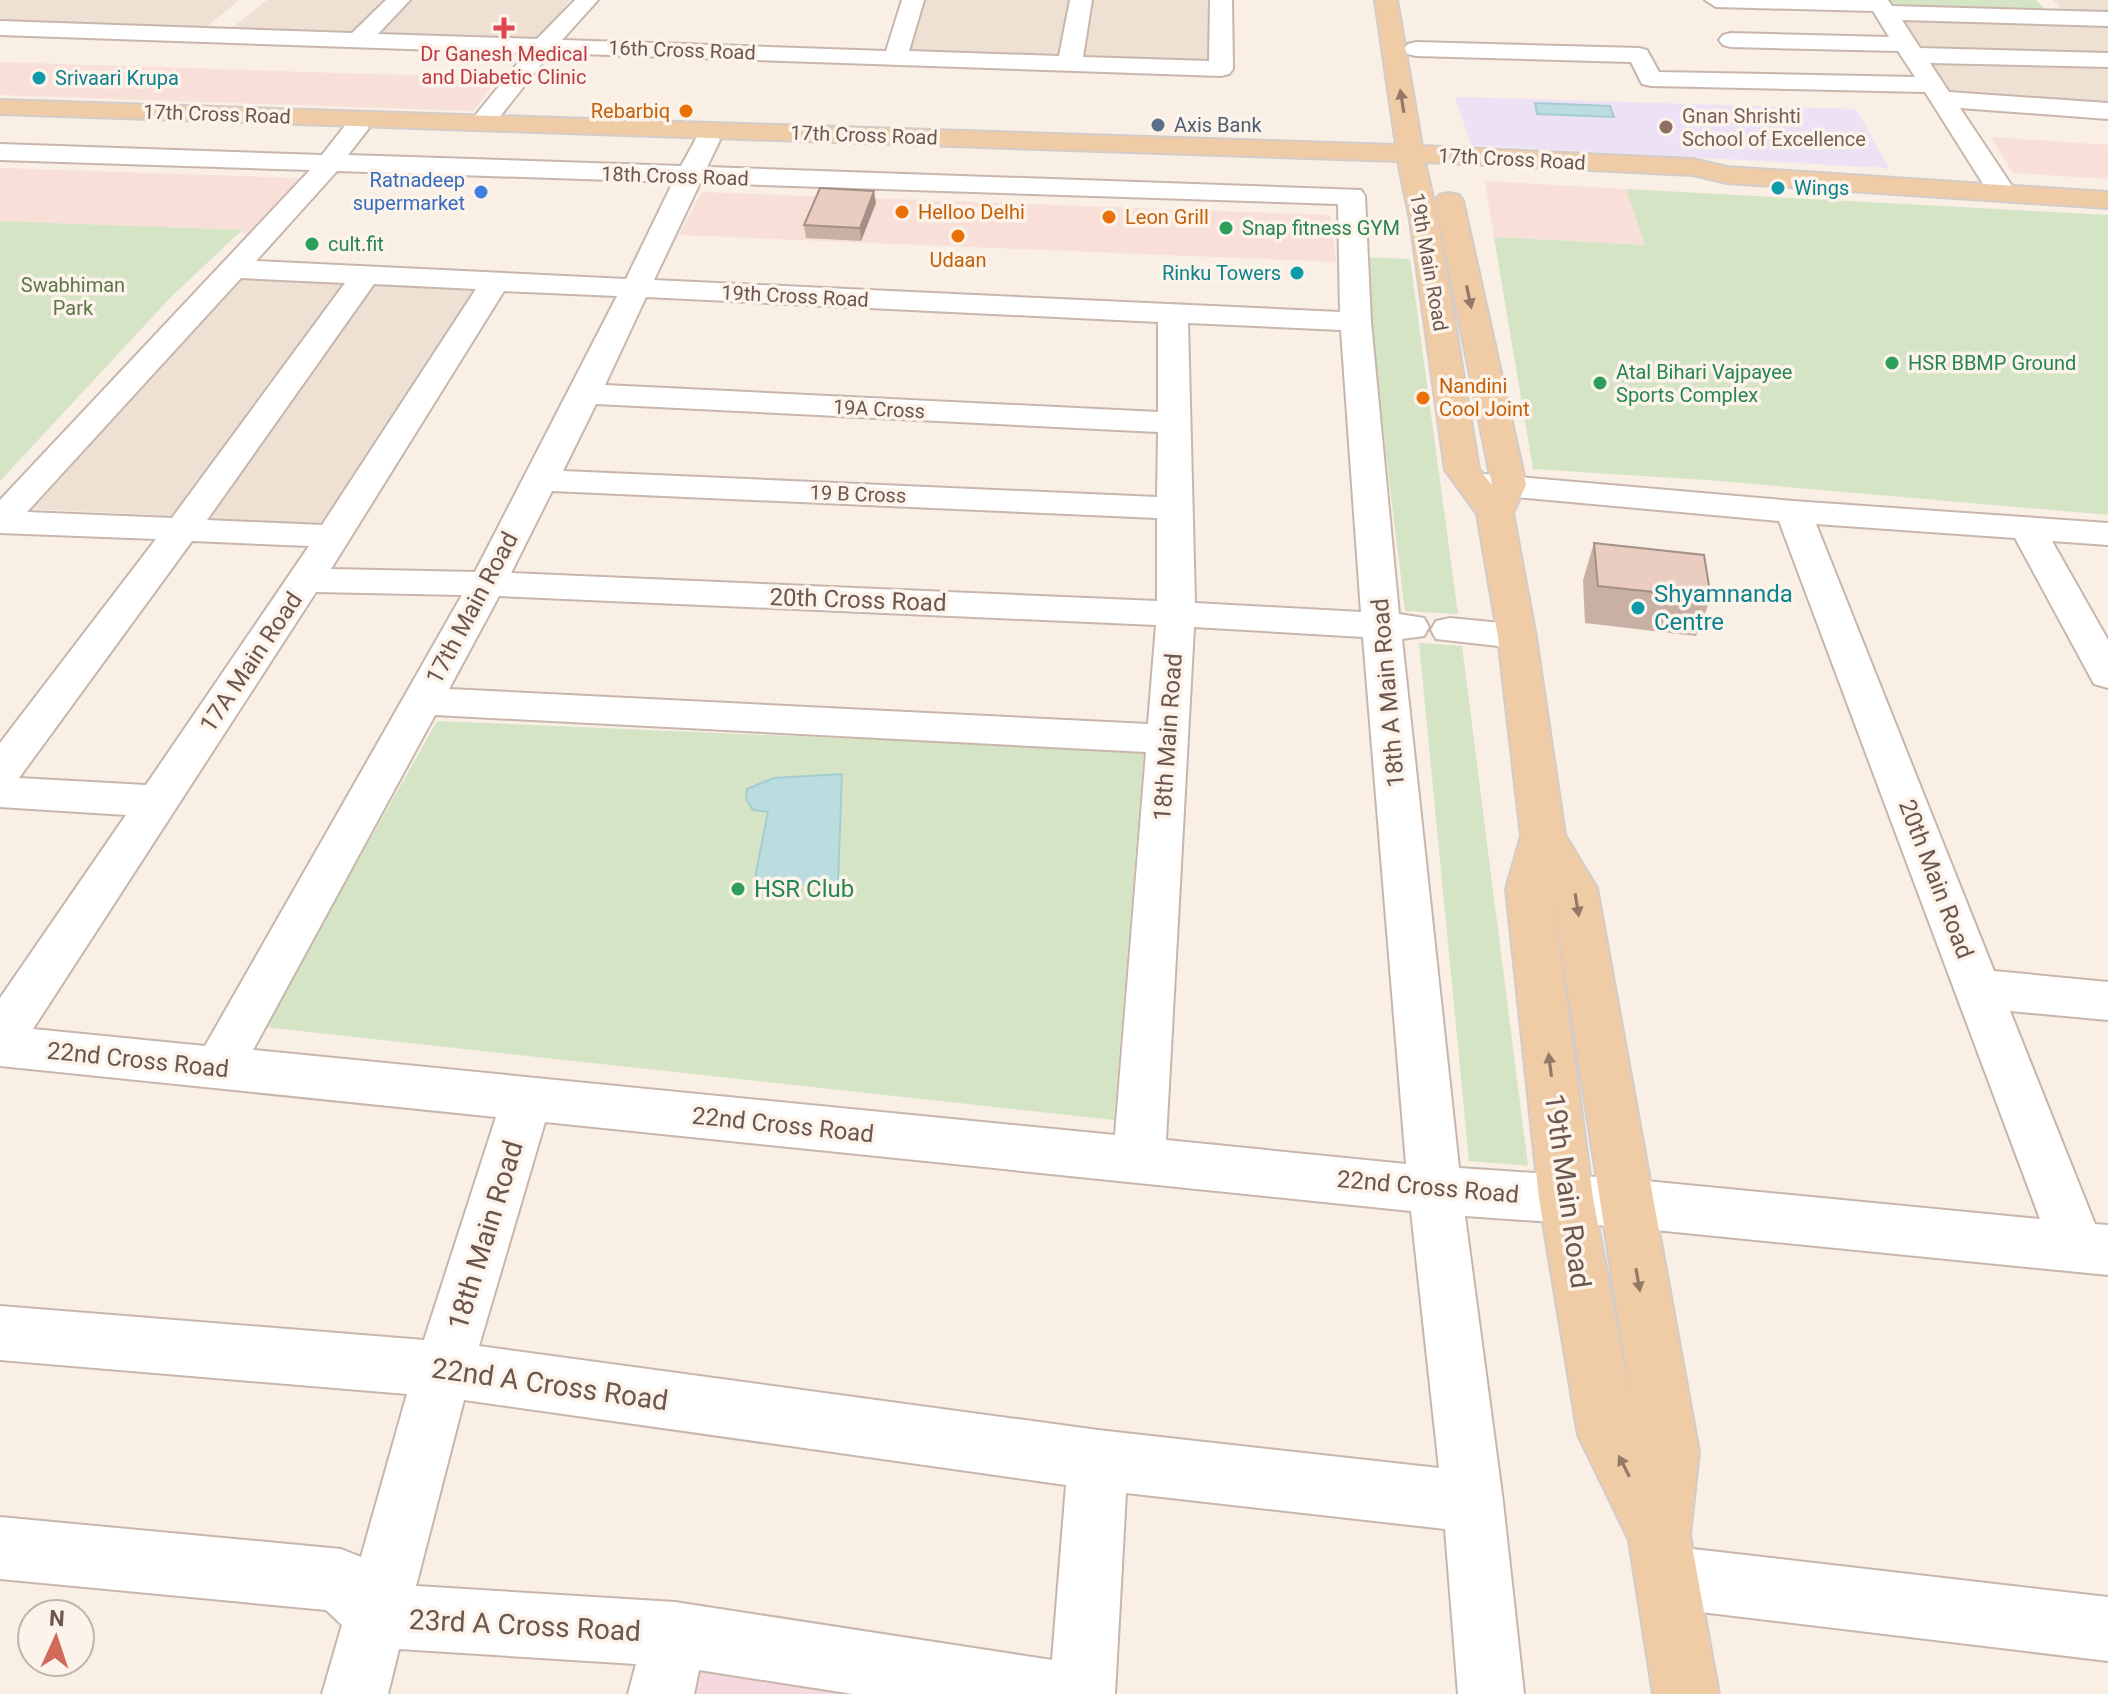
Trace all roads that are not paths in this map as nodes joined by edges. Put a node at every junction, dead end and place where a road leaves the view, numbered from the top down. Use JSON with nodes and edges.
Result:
{"nodes":[{"id":1,"x":399,"y":0,"type":"edge"},
{"id":2,"x":587,"y":0,"type":"edge"},
{"id":3,"x":913,"y":0,"type":"edge"},
{"id":4,"x":1081,"y":0,"type":"edge"},
{"id":5,"x":1221,"y":0,"type":"edge"},
{"id":6,"x":1386,"y":0,"type":"edge"},
{"id":7,"x":1410,"y":0,"type":"edge"},
{"id":8,"x":1716,"y":0,"type":"edge"},
{"id":9,"x":1745,"y":0,"type":"edge"},
{"id":10,"x":2045,"y":0,"type":"edge"},
{"id":11,"x":1881,"y":6,"type":"edge"},
{"id":12,"x":233,"y":17,"type":"dead end"},
{"id":13,"x":2061,"y":17,"type":"junction"},
{"id":14,"x":2108,"y":19,"type":"edge"},
{"id":15,"x":0,"y":28,"type":"edge"},
{"id":16,"x":212,"y":35,"type":"junction"},
{"id":17,"x":359,"y":39,"type":"junction"},
{"id":18,"x":1731,"y":40,"type":"dead end"},
{"id":19,"x":545,"y":44,"type":"junction"},
{"id":20,"x":1416,"y":49,"type":"junction"},
{"id":21,"x":1910,"y":50,"type":"junction"},
{"id":22,"x":895,"y":58,"type":"junction"},
{"id":23,"x":2108,"y":60,"type":"edge"},
{"id":24,"x":1070,"y":63,"type":"junction"},
{"id":25,"x":1938,"y":92,"type":"junction"},
{"id":26,"x":0,"y":107,"type":"edge"},
{"id":27,"x":2108,"y":111,"type":"edge"},
{"id":28,"x":0,"y":116,"type":"edge"},
{"id":29,"x":482,"y":123,"type":"junction"},
{"id":30,"x":707,"y":140,"type":"junction"},
{"id":31,"x":343,"y":146,"type":"junction"},
{"id":32,"x":0,"y":152,"type":"edge"},
{"id":33,"x":1294,"y":157,"type":"junction"},
{"id":34,"x":1442,"y":165,"type":"junction"},
{"id":35,"x":1412,"y":166,"type":"junction"},
{"id":36,"x":1727,"y":175,"type":"junction"},
{"id":37,"x":691,"y":177,"type":"junction"},
{"id":38,"x":2002,"y":192,"type":"junction"},
{"id":39,"x":1351,"y":196,"type":"joint"},
{"id":40,"x":2108,"y":200,"type":"edge"},
{"id":41,"x":234,"y":269,"type":"junction"},
{"id":42,"x":365,"y":276,"type":"junction"},
{"id":43,"x":495,"y":282,"type":"junction"},
{"id":44,"x":634,"y":288,"type":"junction"},
{"id":45,"x":1173,"y":314,"type":"junction"},
{"id":46,"x":1356,"y":322,"type":"junction"},
{"id":47,"x":585,"y":394,"type":"junction"},
{"id":48,"x":1172,"y":423,"type":"junction"},
{"id":49,"x":540,"y":480,"type":"junction"},
{"id":50,"x":1492,"y":494,"type":"junction"},
{"id":51,"x":1175,"y":508,"type":"junction"},
{"id":52,"x":1793,"y":512,"type":"junction"},
{"id":53,"x":0,"y":521,"type":"edge"},
{"id":54,"x":2027,"y":528,"type":"junction"},
{"id":55,"x":182,"y":530,"type":"junction"},
{"id":56,"x":2108,"y":534,"type":"edge"},
{"id":57,"x":334,"y":536,"type":"junction"},
{"id":58,"x":305,"y":580,"type":"junction"},
{"id":59,"x":487,"y":584,"type":"junction"},
{"id":60,"x":1176,"y":614,"type":"junction"},
{"id":61,"x":1396,"y":626,"type":"junction"},
{"id":62,"x":1450,"y":630,"type":"dead end"},
{"id":63,"x":1516,"y":635,"type":"junction"},
{"id":64,"x":2108,"y":675,"type":"edge"},
{"id":65,"x":422,"y":701,"type":"junction"},
{"id":66,"x":1168,"y":739,"type":"junction"},
{"id":67,"x":0,"y":773,"type":"edge"},
{"id":68,"x":0,"y":792,"type":"edge"},
{"id":69,"x":159,"y":801,"type":"junction"},
{"id":70,"x":1543,"y":836,"type":"junction"},
{"id":71,"x":1979,"y":989,"type":"junction"},
{"id":72,"x":2108,"y":1001,"type":"edge"},
{"id":73,"x":0,"y":1038,"type":"edge"},
{"id":74,"x":0,"y":1046,"type":"edge"},
{"id":75,"x":219,"y":1067,"type":"junction"},
{"id":76,"x":527,"y":1099,"type":"junction"},
{"id":77,"x":1139,"y":1160,"type":"junction"},
{"id":78,"x":1435,"y":1190,"type":"junction"},
{"id":79,"x":1566,"y":1198,"type":"junction"},
{"id":80,"x":1625,"y":1203,"type":"junction"},
{"id":81,"x":2092,"y":1248,"type":"edge"},
{"id":82,"x":0,"y":1333,"type":"edge"},
{"id":83,"x":443,"y":1369,"type":"junction"},
{"id":84,"x":1098,"y":1460,"type":"junction"},
{"id":85,"x":1473,"y":1502,"type":"junction"},
{"id":86,"x":0,"y":1548,"type":"edge"},
{"id":87,"x":1663,"y":1556,"type":"junction"},
{"id":88,"x":377,"y":1616,"type":"junction"},
{"id":89,"x":2108,"y":1629,"type":"edge"},
{"id":90,"x":675,"y":1634,"type":"junction"},
{"id":91,"x":867,"y":1679,"type":"edge"},
{"id":92,"x":355,"y":1694,"type":"edge"},
{"id":93,"x":661,"y":1694,"type":"edge"},
{"id":94,"x":1062,"y":1694,"type":"edge"},
{"id":95,"x":1082,"y":1694,"type":"edge"},
{"id":96,"x":1491,"y":1694,"type":"edge"},
{"id":97,"x":1686,"y":1694,"type":"edge"}],
"edges":[{"from":1,"to":17,"type":"street"},
{"from":2,"to":19,"type":"street"},
{"from":3,"to":22,"type":"street"},
{"from":4,"to":24,"type":"street"},
{"from":5,"to":24,"type":"street","name":"16th Cross Road"},
{"from":35,"to":6,"type":"main road","name":"19th Main Road","one_way":true},
{"from":7,"to":20,"type":"main road","name":"19th Main Road"},
{"from":8,"to":9,"type":"street"},
{"from":9,"to":11,"type":"street"},
{"from":10,"to":13,"type":"street"},
{"from":11,"to":13,"type":"street"},
{"from":11,"to":21,"type":"street"},
{"from":12,"to":16,"type":"street"},
{"from":13,"to":14,"type":"street"},
{"from":15,"to":16,"type":"street","name":"16th Cross Road"},
{"from":16,"to":17,"type":"street","name":"16th Cross Road"},
{"from":17,"to":19,"type":"street","name":"16th Cross Road"},
{"from":18,"to":21,"type":"street"},
{"from":19,"to":22,"type":"street","name":"16th Cross Road"},
{"from":19,"to":29,"type":"street"},
{"from":20,"to":25,"type":"street"},
{"from":20,"to":34,"type":"main road","name":"19th Main Road"},
{"from":21,"to":23,"type":"street"},
{"from":21,"to":25,"type":"street"},
{"from":22,"to":24,"type":"street","name":"16th Cross Road"},
{"from":25,"to":27,"type":"street"},
{"from":25,"to":38,"type":"street"},
{"from":26,"to":29,"type":"main road","name":"17th Cross Road"},
{"from":28,"to":31,"type":"main road","name":"17th Cross Road"},
{"from":29,"to":33,"type":"main road","name":"17th Cross Road"},
{"from":30,"to":31,"type":"main road","name":"17th Cross Road"},
{"from":30,"to":33,"type":"main road","name":"17th Cross Road"},
{"from":30,"to":37,"type":"street","name":"17th Main Road"},
{"from":31,"to":32,"type":"street","name":"18th Cross Road"},
{"from":31,"to":37,"type":"street","name":"18th Cross Road"},
{"from":31,"to":41,"type":"street"},
{"from":33,"to":35,"type":"main road","name":"17th Cross Road"},
{"from":34,"to":35,"type":"main road","name":"17th Cross Road"},
{"from":34,"to":36,"type":"main road","name":"17th Cross Road"},
{"from":34,"to":36,"type":"main road","name":"17th Cross Road"},
{"from":34,"to":50,"type":"main road","name":"19th Main Road","one_way":true},
{"from":35,"to":50,"type":"main road","name":"19th Main Road"},
{"from":36,"to":38,"type":"main road","name":"17th Cross Road"},
{"from":37,"to":39,"type":"street","name":"18th Cross Road"},
{"from":37,"to":44,"type":"street","name":"17th Main Road"},
{"from":38,"to":40,"type":"main road","name":"17th Cross Road"},
{"from":39,"to":46,"type":"street","name":"18th A Main Road"},
{"from":41,"to":42,"type":"street","name":"19th Cross Road"},
{"from":41,"to":53,"type":"street"},
{"from":42,"to":43,"type":"street","name":"19th Cross Road"},
{"from":42,"to":55,"type":"street"},
{"from":43,"to":44,"type":"street","name":"19th Cross Road"},
{"from":43,"to":57,"type":"street","name":"17A Main Road"},
{"from":44,"to":45,"type":"street","name":"19th Cross Road"},
{"from":44,"to":47,"type":"street","name":"17th Main Road"},
{"from":45,"to":46,"type":"street","name":"19th Cross Road"},
{"from":45,"to":48,"type":"street","name":"18th Main Road"},
{"from":46,"to":61,"type":"street","name":"18th A Main Road"},
{"from":47,"to":48,"type":"street","name":"19A Cross"},
{"from":47,"to":49,"type":"street","name":"17th Main Road"},
{"from":48,"to":51,"type":"street","name":"18th Main Road"},
{"from":49,"to":51,"type":"street","name":"19 B Cross"},
{"from":49,"to":59,"type":"street","name":"17th Main Road"},
{"from":50,"to":52,"type":"street"},
{"from":50,"to":63,"type":"main road","name":"19th Main Road"},
{"from":51,"to":60,"type":"street","name":"18th Main Road"},
{"from":52,"to":54,"type":"street"},
{"from":52,"to":71,"type":"street","name":"20th Main Road"},
{"from":53,"to":55,"type":"street"},
{"from":54,"to":56,"type":"street"},
{"from":54,"to":64,"type":"street"},
{"from":55,"to":57,"type":"street"},
{"from":55,"to":67,"type":"street"},
{"from":57,"to":58,"type":"street","name":"17A Main Road"},
{"from":58,"to":59,"type":"street","name":"20th Cross Road"},
{"from":58,"to":69,"type":"street","name":"17A Main Road"},
{"from":59,"to":60,"type":"street","name":"20th Cross Road"},
{"from":59,"to":65,"type":"street","name":"17th Main Road"},
{"from":60,"to":61,"type":"street","name":"20th Cross Road"},
{"from":60,"to":66,"type":"street","name":"18th Main Road"},
{"from":61,"to":78,"type":"street","name":"18th A Main Road"},
{"from":62,"to":63,"type":"street"},
{"from":63,"to":70,"type":"main road","name":"19th Main Road"},
{"from":65,"to":66,"type":"street"},
{"from":65,"to":75,"type":"street","name":"17th Main Road"},
{"from":66,"to":77,"type":"street","name":"18th Main Road"},
{"from":68,"to":69,"type":"street"},
{"from":69,"to":73,"type":"street","name":"17A Main Road"},
{"from":79,"to":70,"type":"main road","name":"19th Main Road","one_way":true},
{"from":70,"to":80,"type":"main road","name":"19th Main Road","one_way":true},
{"from":71,"to":72,"type":"street"},
{"from":71,"to":81,"type":"street","name":"20th Main Road"},
{"from":74,"to":75,"type":"street","name":"22nd Cross Road"},
{"from":75,"to":76,"type":"street","name":"22nd Cross Road"},
{"from":76,"to":77,"type":"street","name":"22nd Cross Road"},
{"from":76,"to":83,"type":"street","name":"18th Main Road"},
{"from":77,"to":78,"type":"street","name":"22nd Cross Road"},
{"from":78,"to":79,"type":"street","name":"22nd Cross Road"},
{"from":78,"to":85,"type":"street"},
{"from":79,"to":80,"type":"street","name":"22nd Cross Road"},
{"from":87,"to":79,"type":"main road","name":"19th Main Road","one_way":true},
{"from":80,"to":81,"type":"street"},
{"from":80,"to":87,"type":"main road","name":"19th Main Road","one_way":true},
{"from":82,"to":83,"type":"street","name":"22nd A Cross Road"},
{"from":83,"to":84,"type":"street","name":"22nd A Cross Road"},
{"from":83,"to":88,"type":"street","name":"18th Main Road"},
{"from":84,"to":85,"type":"street","name":"22nd A Cross Road"},
{"from":84,"to":95,"type":"street"},
{"from":85,"to":96,"type":"street"},
{"from":86,"to":88,"type":"street","name":"23rd A Cross Road"},
{"from":87,"to":89,"type":"street"},
{"from":87,"to":97,"type":"main road","name":"19th Main Road"},
{"from":88,"to":90,"type":"street","name":"23rd A Cross Road"},
{"from":88,"to":92,"type":"street","name":"18th Main Road"},
{"from":90,"to":91,"type":"street","name":"23rd A Cross Road"},
{"from":90,"to":93,"type":"street"},
{"from":91,"to":94,"type":"street","name":"23rd A Cross Road"}]}
